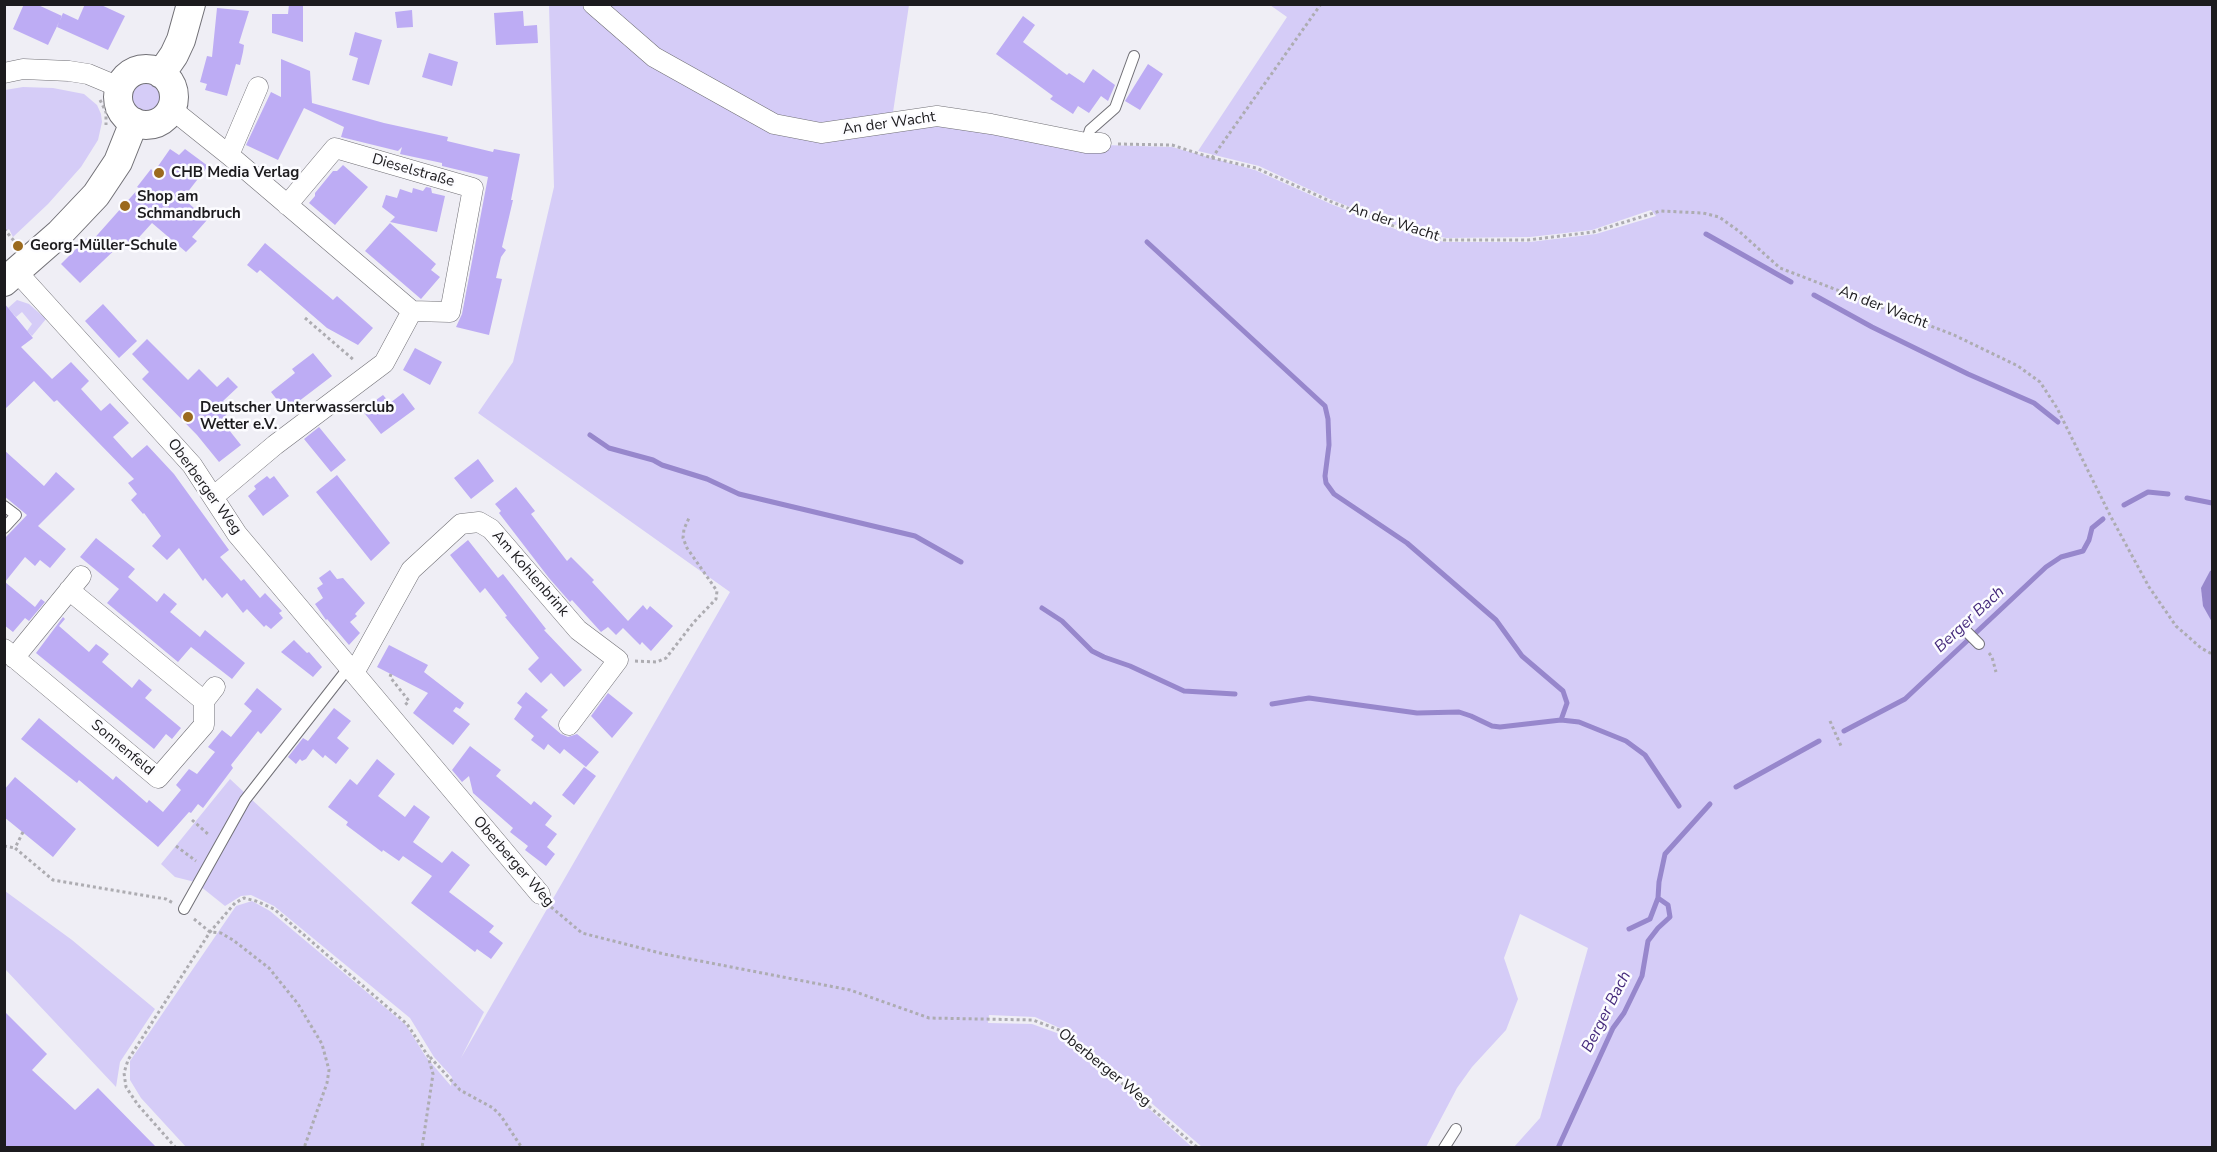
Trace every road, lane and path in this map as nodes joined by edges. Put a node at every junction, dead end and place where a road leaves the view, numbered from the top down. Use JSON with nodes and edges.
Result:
{"nodes":[{"id":1,"x":191,"y":4,"type":"edge"},
{"id":2,"x":593,"y":4,"type":"edge"},
{"id":3,"x":1321,"y":4,"type":"edge"},
{"id":4,"x":1134,"y":56,"type":"dead end"},
{"id":5,"x":4,"y":73,"type":"edge"},
{"id":6,"x":161,"y":74,"type":"junction"},
{"id":7,"x":112,"y":83,"type":"junction"},
{"id":8,"x":258,"y":87,"type":"dead end"},
{"id":9,"x":169,"y":112,"type":"junction"},
{"id":10,"x":134,"y":122,"type":"junction"},
{"id":11,"x":106,"y":129,"type":"dead end"},
{"id":12,"x":1094,"y":143,"type":"junction"},
{"id":13,"x":229,"y":155,"type":"junction"},
{"id":14,"x":1212,"y":158,"type":"junction"},
{"id":15,"x":287,"y":205,"type":"junction"},
{"id":16,"x":4,"y":229,"type":"edge"},
{"id":17,"x":13,"y":267,"type":"edge"},
{"id":18,"x":412,"y":310,"type":"junction"},
{"id":19,"x":305,"y":318,"type":"dead end"},
{"id":20,"x":370,"y":374,"type":"junction"},
{"id":21,"x":213,"y":497,"type":"junction"},
{"id":22,"x":4,"y":506,"type":"edge"},
{"id":23,"x":689,"y":518,"type":"dead end"},
{"id":24,"x":4,"y":528,"type":"edge"},
{"id":25,"x":1965,"y":630,"type":"dead end"},
{"id":26,"x":1979,"y":644,"type":"joint"},
{"id":27,"x":9,"y":654,"type":"edge"},
{"id":28,"x":2212,"y":654,"type":"edge"},
{"id":29,"x":618,"y":660,"type":"junction"},
{"id":30,"x":351,"y":670,"type":"junction"},
{"id":31,"x":1996,"y":672,"type":"dead end"},
{"id":32,"x":1830,"y":721,"type":"dead end"},
{"id":33,"x":569,"y":725,"type":"dead end"},
{"id":34,"x":1841,"y":746,"type":"dead end"},
{"id":35,"x":192,"y":820,"type":"dead end"},
{"id":36,"x":23,"y":832,"type":"dead end"},
{"id":37,"x":219,"y":844,"type":"junction"},
{"id":38,"x":4,"y":846,"type":"edge"},
{"id":39,"x":176,"y":846,"type":"dead end"},
{"id":40,"x":15,"y":848,"type":"junction"},
{"id":41,"x":190,"y":857,"type":"dead end"},
{"id":42,"x":540,"y":894,"type":"joint"},
{"id":43,"x":184,"y":909,"type":"junction"},
{"id":44,"x":210,"y":932,"type":"junction"},
{"id":45,"x":428,"y":1056,"type":"junction"},
{"id":46,"x":1456,"y":1129,"type":"dead end"},
{"id":47,"x":176,"y":1148,"type":"edge"},
{"id":48,"x":304,"y":1148,"type":"edge"},
{"id":49,"x":422,"y":1148,"type":"edge"},
{"id":50,"x":522,"y":1148,"type":"edge"},
{"id":51,"x":1198,"y":1148,"type":"edge"},
{"id":52,"x":1444,"y":1148,"type":"edge"}],
"edges":[{"from":1,"to":6,"type":"street"},
{"from":2,"to":12,"type":"street","name":"An der Wacht"},
{"from":3,"to":14,"type":"path"},
{"from":4,"to":12,"type":"lane"},
{"from":5,"to":7,"type":"street"},
{"from":6,"to":7,"type":"street"},
{"from":6,"to":9,"type":"street"},
{"from":7,"to":10,"type":"street"},
{"from":7,"to":11,"type":"path"},
{"from":8,"to":13,"type":"street"},
{"from":9,"to":10,"type":"street"},
{"from":9,"to":13,"type":"street"},
{"from":10,"to":17,"type":"street"},
{"from":12,"to":14,"type":"path","name":"An der Wacht"},
{"from":13,"to":15,"type":"street"},
{"from":14,"to":28,"type":"path","name":"An der Wacht"},
{"from":15,"to":18,"type":"street"},
{"from":15,"to":18,"type":"street","name":"Dieselstraße"},
{"from":16,"to":17,"type":"path"},
{"from":17,"to":21,"type":"street","name":"Oberberger Weg"},
{"from":18,"to":20,"type":"street"},
{"from":19,"to":20,"type":"path"},
{"from":20,"to":21,"type":"street"},
{"from":21,"to":30,"type":"street","name":"Oberberger Weg"},
{"from":22,"to":24,"type":"lane"},
{"from":23,"to":29,"type":"path"},
{"from":25,"to":26,"type":"lane"},
{"from":26,"to":31,"type":"path"},
{"from":27,"to":27,"type":"street","name":"Sonnenfeld"},
{"from":29,"to":30,"type":"street","name":"Am Kohlenbrink"},
{"from":29,"to":33,"type":"street"},
{"from":30,"to":37,"type":"lane"},
{"from":30,"to":42,"type":"street","name":"Oberberger Weg"},
{"from":32,"to":34,"type":"path"},
{"from":35,"to":37,"type":"path"},
{"from":36,"to":40,"type":"path"},
{"from":37,"to":43,"type":"lane"},
{"from":38,"to":40,"type":"path"},
{"from":39,"to":41,"type":"path"},
{"from":40,"to":43,"type":"path"},
{"from":42,"to":51,"type":"path","name":"Oberberger Weg"},
{"from":43,"to":44,"type":"path"},
{"from":44,"to":45,"type":"path"},
{"from":44,"to":47,"type":"path"},
{"from":44,"to":48,"type":"path"},
{"from":45,"to":49,"type":"path"},
{"from":45,"to":50,"type":"path"},
{"from":46,"to":52,"type":"lane"}]}
